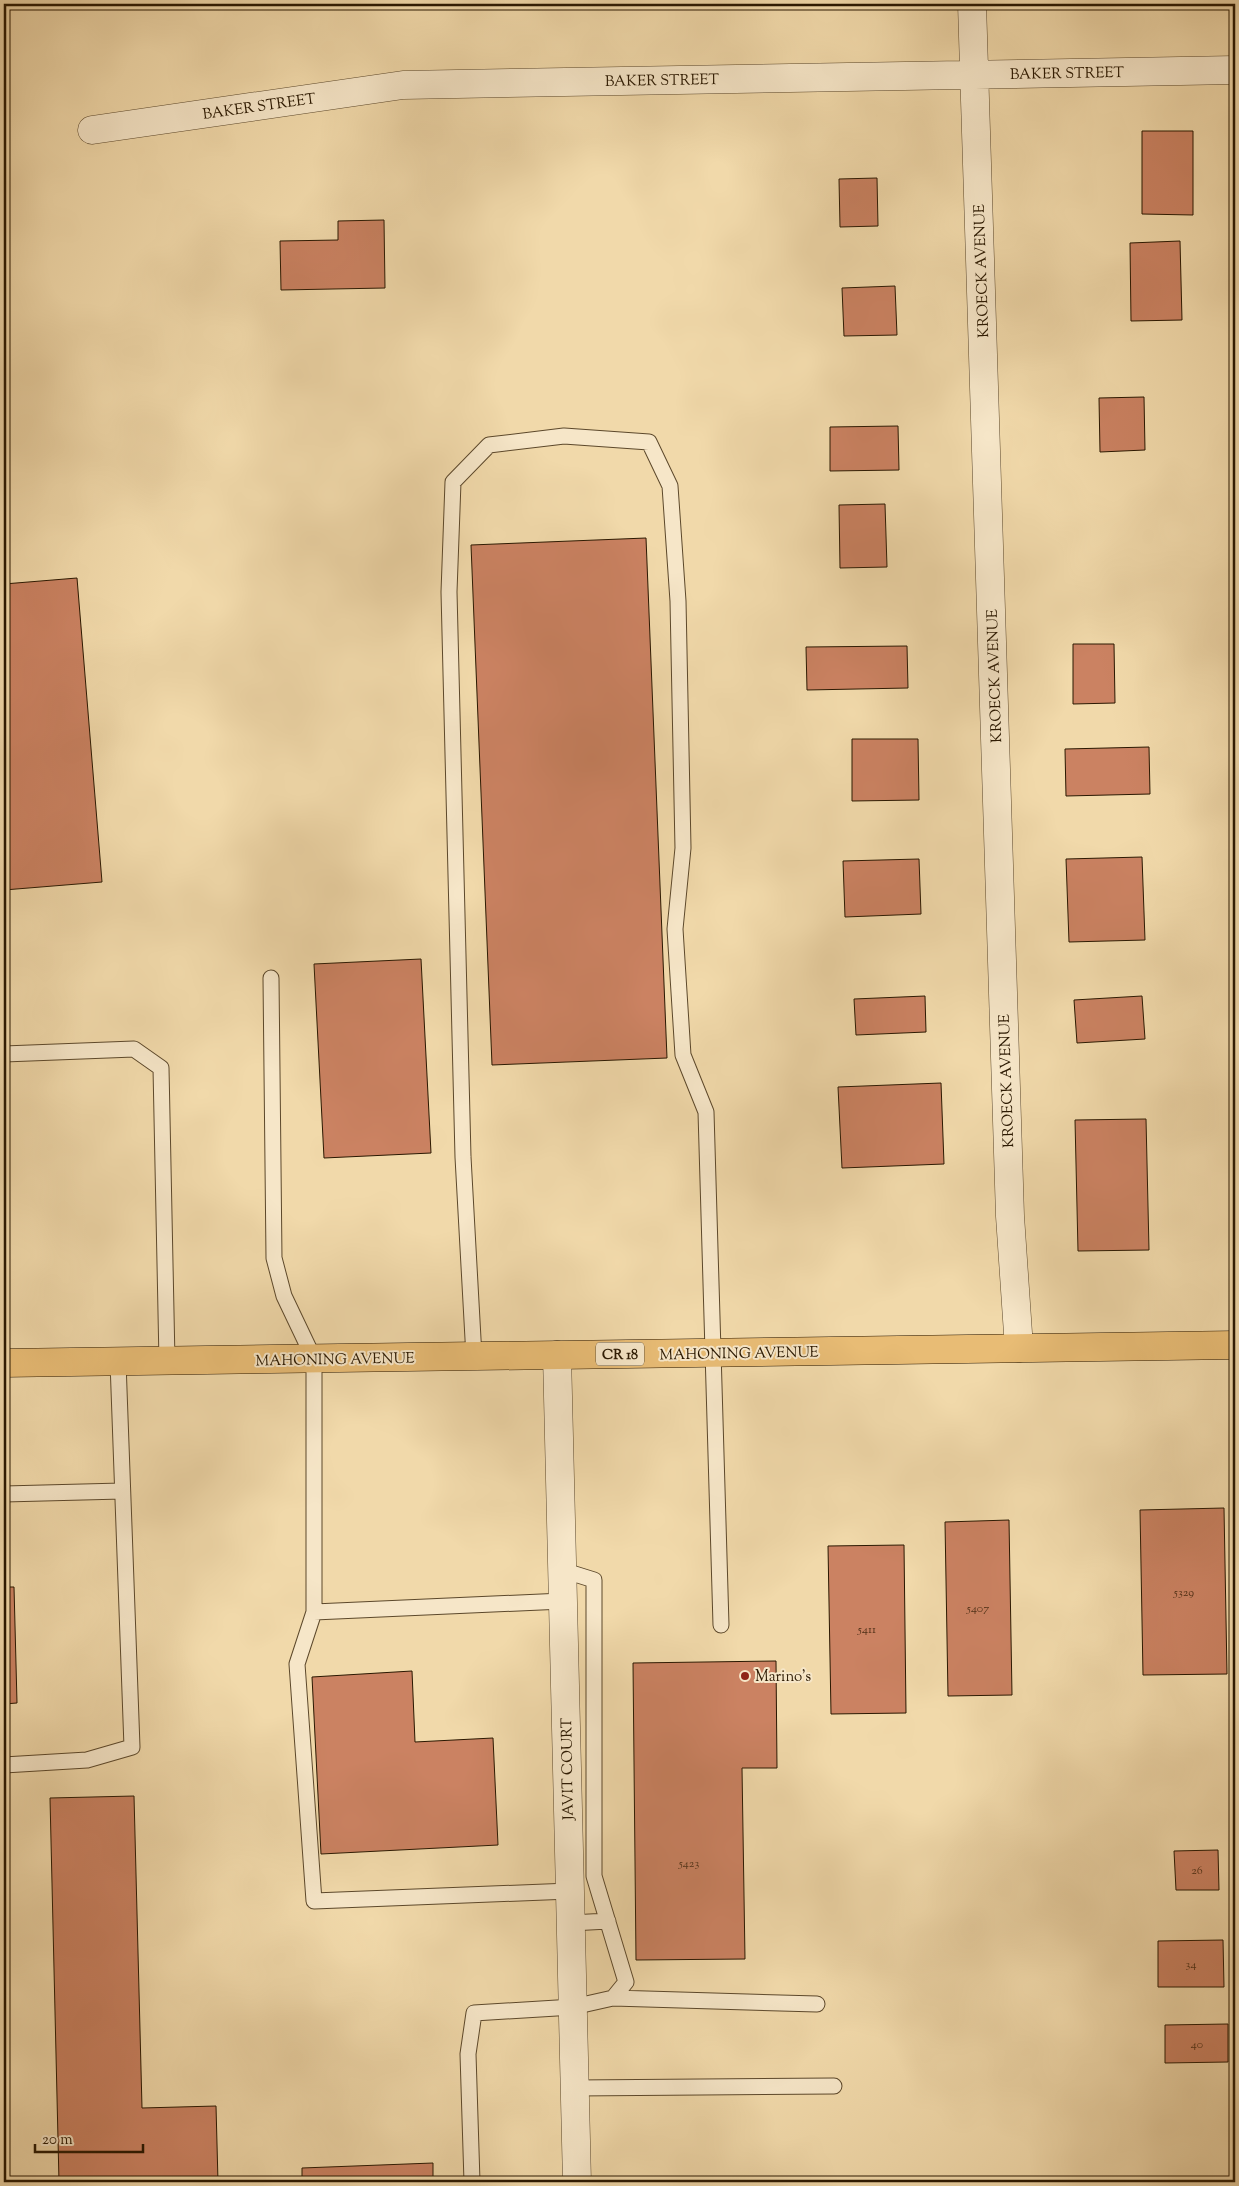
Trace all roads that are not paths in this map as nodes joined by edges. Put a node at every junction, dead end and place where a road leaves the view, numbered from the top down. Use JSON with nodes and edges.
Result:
{"nodes":[{"id":1,"x":972,"y":4,"type":"edge"},
{"id":2,"x":1235,"y":70,"type":"edge"},
{"id":3,"x":975,"y":75,"type":"junction"},
{"id":4,"x":92,"y":130,"type":"dead end"},
{"id":5,"x":272,"y":978,"type":"dead end"},
{"id":6,"x":4,"y":1054,"type":"edge"},
{"id":7,"x":1235,"y":1345,"type":"edge"},
{"id":8,"x":1019,"y":1348,"type":"junction"},
{"id":9,"x":713,"y":1353,"type":"junction"},
{"id":10,"x":556,"y":1355,"type":"junction"},
{"id":11,"x":474,"y":1357,"type":"junction"},
{"id":12,"x":314,"y":1359,"type":"junction"},
{"id":13,"x":168,"y":1361,"type":"junction"},
{"id":14,"x":118,"y":1362,"type":"junction"},
{"id":15,"x":4,"y":1363,"type":"edge"},
{"id":16,"x":122,"y":1491,"type":"junction"},
{"id":17,"x":4,"y":1494,"type":"edge"},
{"id":18,"x":562,"y":1570,"type":"junction"},
{"id":19,"x":563,"y":1601,"type":"junction"},
{"id":20,"x":314,"y":1612,"type":"junction"},
{"id":21,"x":720,"y":1625,"type":"dead end"},
{"id":22,"x":4,"y":1765,"type":"edge"},
{"id":23,"x":570,"y":1891,"type":"junction"},
{"id":24,"x":608,"y":1921,"type":"junction"},
{"id":25,"x":571,"y":1923,"type":"junction"},
{"id":26,"x":613,"y":1998,"type":"junction"},
{"id":27,"x":817,"y":2004,"type":"dead end"},
{"id":28,"x":573,"y":2007,"type":"junction"},
{"id":29,"x":834,"y":2086,"type":"dead end"},
{"id":30,"x":575,"y":2088,"type":"junction"},
{"id":31,"x":472,"y":2182,"type":"edge"},
{"id":32,"x":577,"y":2182,"type":"edge"}],
"edges":[{"from":1,"to":3,"type":"street","name":"KROECK AVENUE"},
{"from":2,"to":3,"type":"street","name":"BAKER STREET"},
{"from":3,"to":4,"type":"street","name":"BAKER STREET"},
{"from":3,"to":8,"type":"street","name":"KROECK AVENUE"},
{"from":5,"to":12,"type":"lane"},
{"from":6,"to":13,"type":"lane"},
{"from":7,"to":8,"type":"main road","name":"MAHONING AVENUE","number":"CR 18"},
{"from":8,"to":9,"type":"main road","name":"MAHONING AVENUE","number":"CR 18"},
{"from":9,"to":10,"type":"main road","name":"MAHONING AVENUE","number":"CR 18"},
{"from":9,"to":11,"type":"lane"},
{"from":9,"to":21,"type":"lane"},
{"from":10,"to":11,"type":"main road","name":"MAHONING AVENUE","number":"CR 18"},
{"from":10,"to":18,"type":"street","name":"JAVIT COURT"},
{"from":11,"to":12,"type":"main road","name":"MAHONING AVENUE","number":"CR 18"},
{"from":12,"to":13,"type":"main road","name":"MAHONING AVENUE","number":"CR 18"},
{"from":12,"to":20,"type":"lane"},
{"from":13,"to":14,"type":"main road","name":"MAHONING AVENUE","number":"CR 18"},
{"from":14,"to":15,"type":"main road","name":"MAHONING AVENUE","number":"CR 18"},
{"from":14,"to":16,"type":"lane"},
{"from":16,"to":17,"type":"lane"},
{"from":16,"to":22,"type":"lane"},
{"from":18,"to":19,"type":"street","name":"JAVIT COURT"},
{"from":18,"to":24,"type":"lane"},
{"from":19,"to":20,"type":"lane"},
{"from":19,"to":23,"type":"street","name":"JAVIT COURT"},
{"from":20,"to":23,"type":"lane"},
{"from":23,"to":25,"type":"street","name":"JAVIT COURT"},
{"from":24,"to":25,"type":"lane"},
{"from":24,"to":26,"type":"lane"},
{"from":25,"to":28,"type":"street","name":"JAVIT COURT"},
{"from":26,"to":27,"type":"lane"},
{"from":26,"to":28,"type":"lane"},
{"from":28,"to":30,"type":"street","name":"JAVIT COURT"},
{"from":28,"to":31,"type":"lane"},
{"from":29,"to":30,"type":"lane"},
{"from":30,"to":32,"type":"street","name":"JAVIT COURT"}]}
